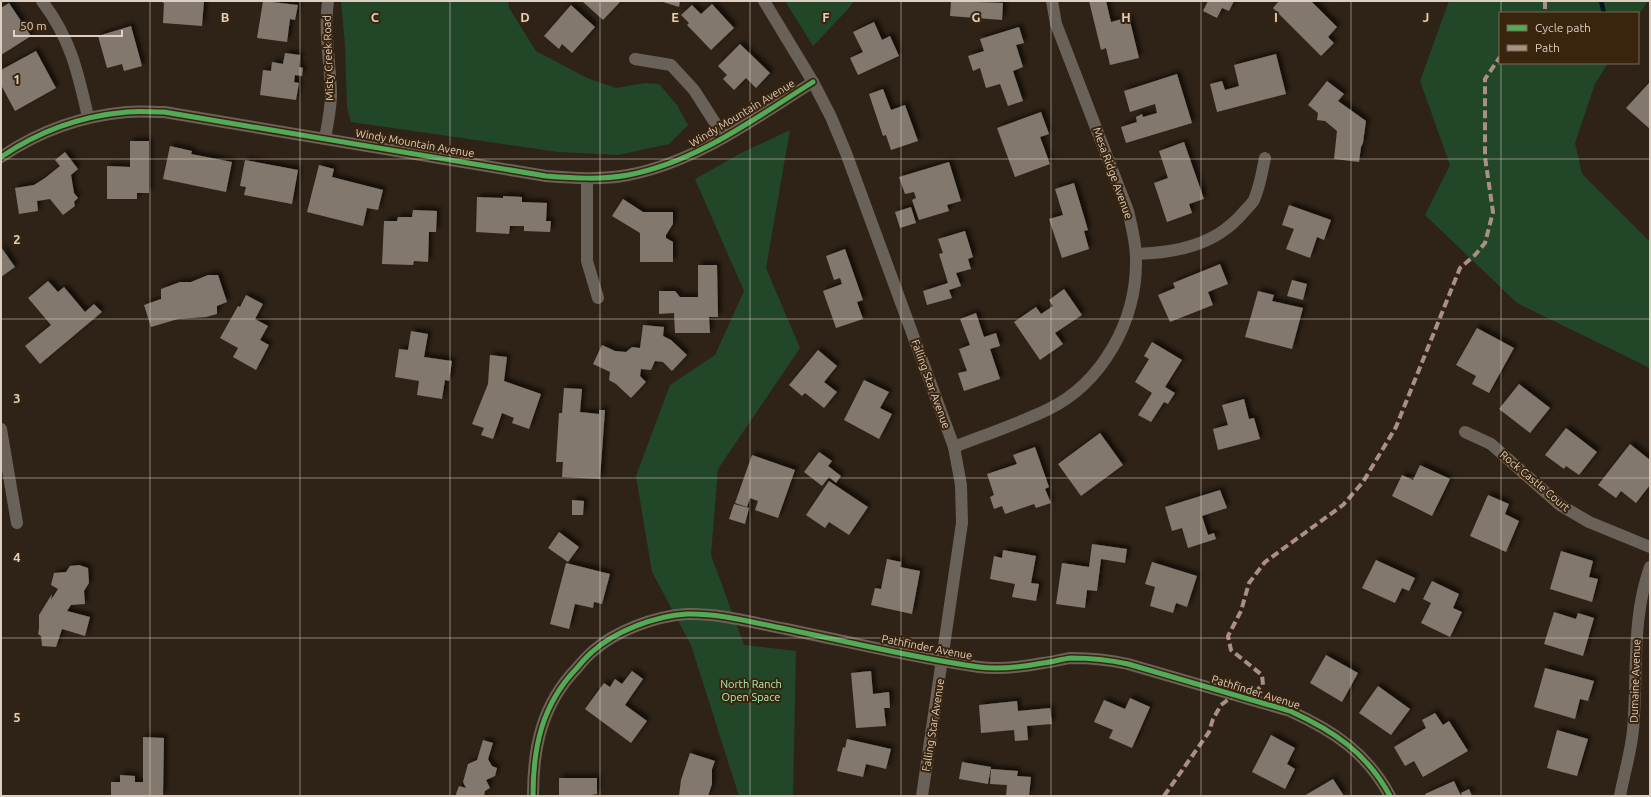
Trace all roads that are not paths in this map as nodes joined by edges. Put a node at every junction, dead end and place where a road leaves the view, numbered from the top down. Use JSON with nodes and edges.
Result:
{"nodes":[{"id":1,"x":328,"y":1,"type":"edge"},
{"id":2,"x":764,"y":1,"type":"edge"},
{"id":3,"x":1052,"y":1,"type":"edge"},
{"id":4,"x":48,"y":3,"type":"edge"},
{"id":5,"x":634,"y":59,"type":"dead end"},
{"id":6,"x":813,"y":82,"type":"junction"},
{"id":7,"x":88,"y":118,"type":"junction"},
{"id":8,"x":724,"y":137,"type":"junction"},
{"id":9,"x":325,"y":138,"type":"junction"},
{"id":10,"x":1,"y":157,"type":"edge"},
{"id":11,"x":1265,"y":158,"type":"dead end"},
{"id":12,"x":587,"y":179,"type":"junction"},
{"id":13,"x":1136,"y":254,"type":"junction"},
{"id":14,"x":598,"y":298,"type":"dead end"},
{"id":15,"x":1,"y":429,"type":"edge"},
{"id":16,"x":1465,"y":432,"type":"dead end"},
{"id":17,"x":954,"y":447,"type":"junction"},
{"id":18,"x":17,"y":523,"type":"dead end"},
{"id":19,"x":1650,"y":547,"type":"edge"},
{"id":20,"x":1650,"y":567,"type":"edge"},
{"id":21,"x":943,"y":662,"type":"junction"},
{"id":22,"x":533,"y":796,"type":"edge"},
{"id":23,"x":922,"y":796,"type":"edge"},
{"id":24,"x":1390,"y":796,"type":"edge"},
{"id":25,"x":1620,"y":796,"type":"edge"}],
"edges":[{"from":1,"to":9,"type":"street","name":"Misty Creek Road"},
{"from":2,"to":6,"type":"street","name":"Falling Star Avenue"},
{"from":3,"to":13,"type":"street","name":"Mesa Ridge Avenue"},
{"from":4,"to":7,"type":"street"},
{"from":5,"to":8,"type":"street"},
{"from":6,"to":8,"type":"street","name":"Windy Mountain Avenue"},
{"from":6,"to":17,"type":"street","name":"Falling Star Avenue"},
{"from":7,"to":9,"type":"street","name":"Windy Mountain Avenue"},
{"from":7,"to":10,"type":"street","name":"Windy Mountain Avenue"},
{"from":8,"to":12,"type":"street","name":"Windy Mountain Avenue"},
{"from":9,"to":12,"type":"street","name":"Windy Mountain Avenue"},
{"from":11,"to":13,"type":"street"},
{"from":12,"to":14,"type":"street"},
{"from":13,"to":17,"type":"street","name":"Mesa Ridge Avenue"},
{"from":15,"to":18,"type":"street"},
{"from":16,"to":19,"type":"street","name":"Rock Castle Court"},
{"from":17,"to":21,"type":"street","name":"Falling Star Avenue"},
{"from":20,"to":25,"type":"street","name":"Dumaine Avenue"},
{"from":21,"to":22,"type":"street","name":"Pathfinder Avenue"},
{"from":21,"to":23,"type":"street","name":"Falling Star Avenue"},
{"from":21,"to":24,"type":"street","name":"Pathfinder Avenue"}]}
